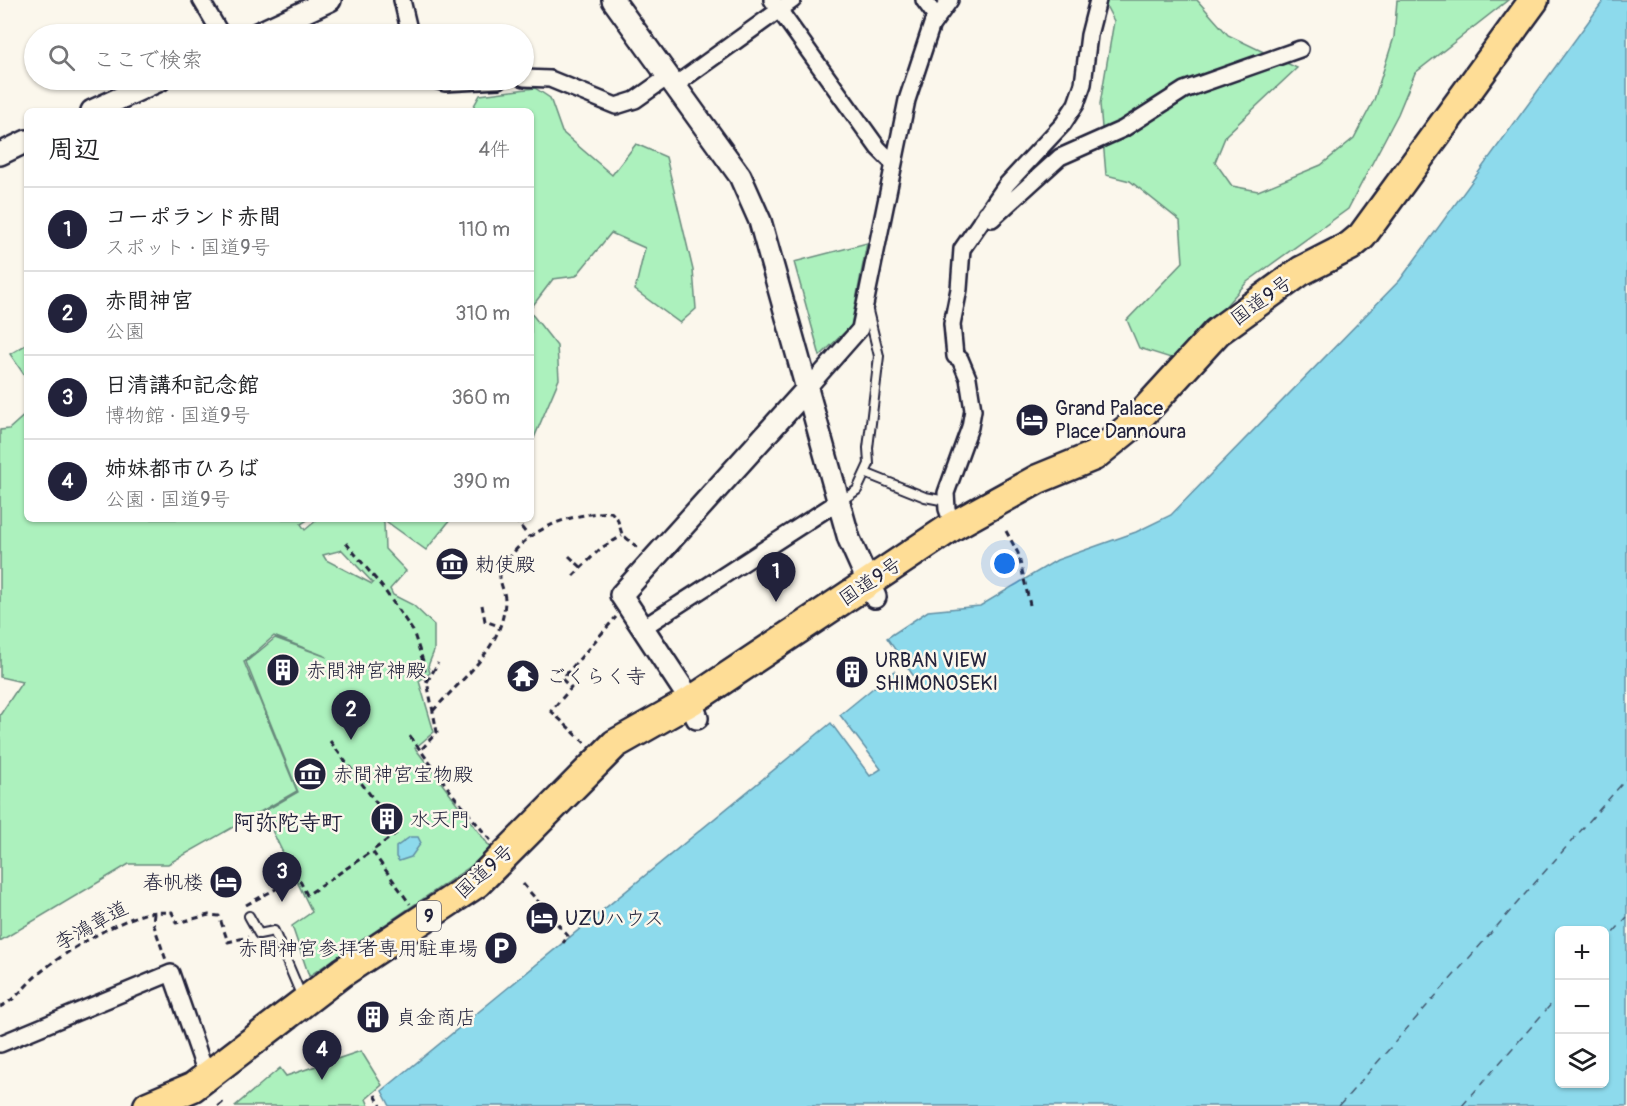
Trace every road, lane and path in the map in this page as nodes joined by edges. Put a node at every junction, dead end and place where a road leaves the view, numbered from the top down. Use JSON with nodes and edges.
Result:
{"nodes":[{"id":1,"x":330,"y":0,"type":"edge"},
{"id":2,"x":402,"y":0,"type":"edge"},
{"id":3,"x":613,"y":0,"type":"edge"},
{"id":4,"x":793,"y":0,"type":"edge"},
{"id":5,"x":924,"y":0,"type":"edge"},
{"id":6,"x":950,"y":0,"type":"edge"},
{"id":7,"x":1098,"y":0,"type":"edge"},
{"id":8,"x":1534,"y":0,"type":"edge"},
{"id":9,"x":1554,"y":0,"type":"edge"},
{"id":10,"x":203,"y":1,"type":"edge"},
{"id":11,"x":776,"y":5,"type":"edge"},
{"id":12,"x":216,"y":24,"type":"edge"},
{"id":13,"x":278,"y":24,"type":"edge"},
{"id":14,"x":408,"y":24,"type":"edge"},
{"id":15,"x":932,"y":25,"type":"junction"},
{"id":16,"x":1300,"y":49,"type":"dead end"},
{"id":17,"x":534,"y":78,"type":"edge"},
{"id":18,"x":672,"y":81,"type":"junction"},
{"id":19,"x":138,"y":90,"type":"edge"},
{"id":20,"x":99,"y":108,"type":"edge"},
{"id":21,"x":24,"y":142,"type":"edge"},
{"id":22,"x":0,"y":154,"type":"edge"},
{"id":23,"x":893,"y":163,"type":"junction"},
{"id":24,"x":986,"y":213,"type":"junction"},
{"id":25,"x":866,"y":304,"type":"junction"},
{"id":26,"x":808,"y":388,"type":"junction"},
{"id":27,"x":865,"y":473,"type":"junction"},
{"id":28,"x":839,"y":501,"type":"junction"},
{"id":29,"x":950,"y":513,"type":"junction"},
{"id":30,"x":517,"y":522,"type":"edge"},
{"id":31,"x":1006,"y":531,"type":"dead end"},
{"id":32,"x":623,"y":535,"type":"junction"},
{"id":33,"x":529,"y":537,"type":"junction"},
{"id":34,"x":346,"y":543,"type":"dead end"},
{"id":35,"x":569,"y":556,"type":"dead end"},
{"id":36,"x":652,"y":560,"type":"junction"},
{"id":37,"x":581,"y":568,"type":"junction"},
{"id":38,"x":573,"y":576,"type":"dead end"},
{"id":39,"x":871,"y":589,"type":"junction"},
{"id":40,"x":482,"y":605,"type":"dead end"},
{"id":41,"x":627,"y":605,"type":"junction"},
{"id":42,"x":1030,"y":605,"type":"dead end"},
{"id":43,"x":499,"y":626,"type":"junction"},
{"id":44,"x":641,"y":629,"type":"junction"},
{"id":45,"x":438,"y":663,"type":"dead end"},
{"id":46,"x":427,"y":682,"type":"junction"},
{"id":47,"x":694,"y":710,"type":"junction"},
{"id":48,"x":434,"y":711,"type":"junction"},
{"id":49,"x":410,"y":736,"type":"dead end"},
{"id":50,"x":330,"y":741,"type":"dead end"},
{"id":51,"x":591,"y":749,"type":"dead end"},
{"id":52,"x":420,"y":751,"type":"junction"},
{"id":53,"x":496,"y":847,"type":"dead end"},
{"id":54,"x":372,"y":851,"type":"junction"},
{"id":55,"x":523,"y":884,"type":"dead end"},
{"id":56,"x":414,"y":911,"type":"dead end"},
{"id":57,"x":154,"y":913,"type":"junction"},
{"id":58,"x":249,"y":916,"type":"joint"},
{"id":59,"x":259,"y":934,"type":"junction"},
{"id":60,"x":563,"y":943,"type":"dead end"},
{"id":61,"x":171,"y":973,"type":"junction"},
{"id":62,"x":299,"y":990,"type":"dead end"},
{"id":63,"x":0,"y":1007,"type":"edge"},
{"id":64,"x":0,"y":1044,"type":"edge"},
{"id":65,"x":209,"y":1074,"type":"junction"},
{"id":66,"x":375,"y":1095,"type":"dead end"},
{"id":67,"x":226,"y":1100,"type":"dead end"},
{"id":68,"x":148,"y":1106,"type":"edge"},
{"id":69,"x":192,"y":1106,"type":"edge"},
{"id":70,"x":218,"y":1106,"type":"edge"},
{"id":71,"x":381,"y":1106,"type":"edge"}],
"edges":[{"from":1,"to":13,"type":"street"},
{"from":2,"to":14,"type":"street"},
{"from":3,"to":18,"type":"street"},
{"from":4,"to":11,"type":"street"},
{"from":5,"to":15,"type":"street"},
{"from":6,"to":15,"type":"street"},
{"from":7,"to":24,"type":"street"},
{"from":8,"to":29,"type":"highway","name":"国道9号","number":"9"},
{"from":9,"to":39,"type":"highway","name":"国道9号","number":"9"},
{"from":10,"to":12,"type":"street"},
{"from":11,"to":18,"type":"street"},
{"from":11,"to":23,"type":"street"},
{"from":15,"to":23,"type":"street"},
{"from":16,"to":24,"type":"street"},
{"from":17,"to":18,"type":"street"},
{"from":18,"to":26,"type":"street"},
{"from":19,"to":20,"type":"street"},
{"from":21,"to":22,"type":"street"},
{"from":23,"to":25,"type":"street"},
{"from":24,"to":29,"type":"street"},
{"from":25,"to":26,"type":"street"},
{"from":25,"to":27,"type":"lane"},
{"from":26,"to":28,"type":"street"},
{"from":26,"to":36,"type":"street"},
{"from":27,"to":28,"type":"lane"},
{"from":27,"to":29,"type":"lane"},
{"from":28,"to":39,"type":"street"},
{"from":28,"to":44,"type":"street"},
{"from":29,"to":39,"type":"highway","name":"国道9号","number":"9"},
{"from":30,"to":33,"type":"path"},
{"from":31,"to":42,"type":"path"},
{"from":32,"to":33,"type":"path"},
{"from":32,"to":36,"type":"path"},
{"from":32,"to":37,"type":"path"},
{"from":33,"to":43,"type":"path"},
{"from":34,"to":46,"type":"path"},
{"from":35,"to":37,"type":"path"},
{"from":36,"to":41,"type":"street"},
{"from":37,"to":38,"type":"path"},
{"from":39,"to":47,"type":"highway","name":"国道9号","number":"9"},
{"from":40,"to":43,"type":"path"},
{"from":41,"to":44,"type":"street"},
{"from":41,"to":51,"type":"path"},
{"from":43,"to":48,"type":"path"},
{"from":44,"to":47,"type":"street"},
{"from":45,"to":46,"type":"path"},
{"from":46,"to":48,"type":"path"},
{"from":47,"to":65,"type":"highway","name":"国道9号","number":"9"},
{"from":47,"to":69,"type":"highway","name":"国道9号","number":"9"},
{"from":48,"to":52,"type":"path"},
{"from":49,"to":52,"type":"path"},
{"from":50,"to":54,"type":"path"},
{"from":52,"to":53,"type":"path"},
{"from":54,"to":56,"type":"path"},
{"from":54,"to":58,"type":"path"},
{"from":55,"to":60,"type":"path"},
{"from":57,"to":59,"type":"path","name":"李鴻章道"},
{"from":57,"to":61,"type":"path"},
{"from":57,"to":63,"type":"path","name":"李鴻章道"},
{"from":58,"to":59,"type":"lane"},
{"from":59,"to":62,"type":"lane"},
{"from":61,"to":64,"type":"street"},
{"from":61,"to":65,"type":"street"},
{"from":65,"to":68,"type":"highway","name":"国道9号","number":"9"},
{"from":66,"to":71,"type":"path"},
{"from":67,"to":70,"type":"path"}]}
